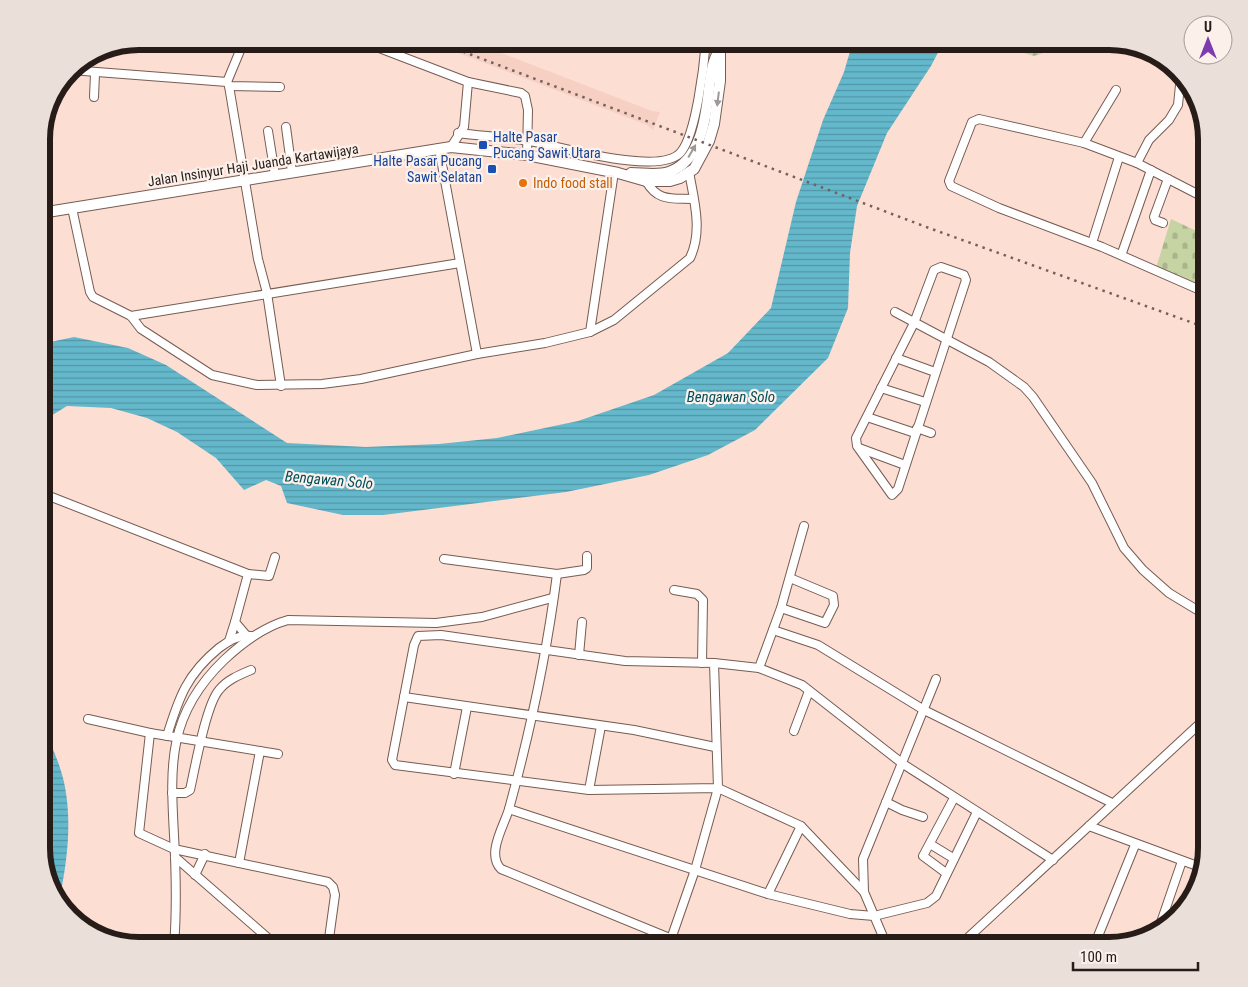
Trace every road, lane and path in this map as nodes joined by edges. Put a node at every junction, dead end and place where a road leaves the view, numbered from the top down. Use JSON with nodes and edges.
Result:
{"nodes":[{"id":1,"x":241,"y":50,"type":"edge"},
{"id":2,"x":384,"y":50,"type":"edge"},
{"id":3,"x":706,"y":50,"type":"edge"},
{"id":4,"x":718,"y":50,"type":"edge"},
{"id":5,"x":721,"y":50,"type":"edge"},
{"id":6,"x":81,"y":72,"type":"edge"},
{"id":7,"x":95,"y":74,"type":"junction"},
{"id":8,"x":706,"y":74,"type":"junction"},
{"id":9,"x":468,"y":82,"type":"junction"},
{"id":10,"x":228,"y":84,"type":"junction"},
{"id":11,"x":1180,"y":85,"type":"edge"},
{"id":12,"x":280,"y":87,"type":"dead end"},
{"id":13,"x":1116,"y":90,"type":"dead end"},
{"id":14,"x":94,"y":96,"type":"dead end"},
{"id":15,"x":286,"y":127,"type":"dead end"},
{"id":16,"x":268,"y":131,"type":"dead end"},
{"id":17,"x":458,"y":133,"type":"junction"},
{"id":18,"x":528,"y":140,"type":"junction"},
{"id":19,"x":1084,"y":143,"type":"junction"},
{"id":20,"x":451,"y":147,"type":"junction"},
{"id":21,"x":439,"y":148,"type":"junction"},
{"id":22,"x":528,"y":155,"type":"junction"},
{"id":23,"x":1119,"y":157,"type":"junction"},
{"id":24,"x":1136,"y":163,"type":"junction"},
{"id":25,"x":1151,"y":170,"type":"junction"},
{"id":26,"x":292,"y":172,"type":"junction"},
{"id":27,"x":616,"y":172,"type":"junction"},
{"id":28,"x":689,"y":172,"type":"junction"},
{"id":29,"x":275,"y":175,"type":"junction"},
{"id":30,"x":1168,"y":179,"type":"junction"},
{"id":31,"x":243,"y":180,"type":"junction"},
{"id":32,"x":646,"y":181,"type":"junction"},
{"id":33,"x":1198,"y":194,"type":"edge"},
{"id":34,"x":693,"y":199,"type":"junction"},
{"id":35,"x":72,"y":208,"type":"junction"},
{"id":36,"x":50,"y":212,"type":"edge"},
{"id":37,"x":1164,"y":223,"type":"dead end"},
{"id":38,"x":1092,"y":243,"type":"junction"},
{"id":39,"x":1122,"y":253,"type":"dead end"},
{"id":40,"x":460,"y":262,"type":"junction"},
{"id":41,"x":1198,"y":289,"type":"edge"},
{"id":42,"x":267,"y":293,"type":"junction"},
{"id":43,"x":895,"y":312,"type":"dead end"},
{"id":44,"x":131,"y":316,"type":"junction"},
{"id":45,"x":914,"y":322,"type":"junction"},
{"id":46,"x":590,"y":332,"type":"junction"},
{"id":47,"x":945,"y":340,"type":"junction"},
{"id":48,"x":477,"y":354,"type":"junction"},
{"id":49,"x":896,"y":358,"type":"junction"},
{"id":50,"x":935,"y":372,"type":"junction"},
{"id":51,"x":281,"y":386,"type":"junction"},
{"id":52,"x":881,"y":388,"type":"junction"},
{"id":53,"x":925,"y":402,"type":"junction"},
{"id":54,"x":867,"y":416,"type":"junction"},
{"id":55,"x":916,"y":431,"type":"junction"},
{"id":56,"x":931,"y":433,"type":"dead end"},
{"id":57,"x":858,"y":448,"type":"junction"},
{"id":58,"x":905,"y":465,"type":"junction"},
{"id":59,"x":50,"y":497,"type":"edge"},
{"id":60,"x":804,"y":526,"type":"dead end"},
{"id":61,"x":587,"y":556,"type":"dead end"},
{"id":62,"x":275,"y":557,"type":"dead end"},
{"id":63,"x":444,"y":559,"type":"dead end"},
{"id":64,"x":248,"y":574,"type":"junction"},
{"id":65,"x":557,"y":574,"type":"junction"},
{"id":66,"x":790,"y":578,"type":"junction"},
{"id":67,"x":674,"y":590,"type":"dead end"},
{"id":68,"x":552,"y":598,"type":"junction"},
{"id":69,"x":781,"y":608,"type":"junction"},
{"id":70,"x":1198,"y":610,"type":"edge"},
{"id":71,"x":235,"y":622,"type":"junction"},
{"id":72,"x":582,"y":622,"type":"dead end"},
{"id":73,"x":436,"y":623,"type":"junction"},
{"id":74,"x":773,"y":630,"type":"junction"},
{"id":75,"x":441,"y":635,"type":"junction"},
{"id":76,"x":249,"y":636,"type":"junction"},
{"id":77,"x":229,"y":641,"type":"junction"},
{"id":78,"x":545,"y":651,"type":"junction"},
{"id":79,"x":579,"y":656,"type":"junction"},
{"id":80,"x":209,"y":657,"type":"junction"},
{"id":81,"x":702,"y":663,"type":"junction"},
{"id":82,"x":714,"y":663,"type":"junction"},
{"id":83,"x":759,"y":668,"type":"junction"},
{"id":84,"x":251,"y":670,"type":"dead end"},
{"id":85,"x":208,"y":675,"type":"junction"},
{"id":86,"x":936,"y":679,"type":"dead end"},
{"id":87,"x":809,"y":691,"type":"junction"},
{"id":88,"x":404,"y":697,"type":"junction"},
{"id":89,"x":467,"y":707,"type":"junction"},
{"id":90,"x":924,"y":710,"type":"junction"},
{"id":91,"x":531,"y":717,"type":"junction"},
{"id":92,"x":88,"y":719,"type":"dead end"},
{"id":93,"x":1198,"y":725,"type":"edge"},
{"id":94,"x":601,"y":726,"type":"junction"},
{"id":95,"x":794,"y":731,"type":"dead end"},
{"id":96,"x":150,"y":733,"type":"junction"},
{"id":97,"x":166,"y":736,"type":"junction"},
{"id":98,"x":177,"y":737,"type":"junction"},
{"id":99,"x":201,"y":742,"type":"junction"},
{"id":100,"x":715,"y":746,"type":"junction"},
{"id":101,"x":260,"y":752,"type":"junction"},
{"id":102,"x":278,"y":754,"type":"dead end"},
{"id":103,"x":903,"y":764,"type":"junction"},
{"id":104,"x":454,"y":774,"type":"junction"},
{"id":105,"x":515,"y":781,"type":"junction"},
{"id":106,"x":718,"y":788,"type":"junction"},
{"id":107,"x":589,"y":790,"type":"junction"},
{"id":108,"x":172,"y":793,"type":"junction"},
{"id":109,"x":954,"y":798,"type":"junction"},
{"id":110,"x":886,"y":802,"type":"junction"},
{"id":111,"x":1112,"y":804,"type":"junction"},
{"id":112,"x":509,"y":809,"type":"junction"},
{"id":113,"x":977,"y":812,"type":"junction"},
{"id":114,"x":923,"y":817,"type":"dead end"},
{"id":115,"x":801,"y":826,"type":"junction"},
{"id":116,"x":1089,"y":826,"type":"junction"},
{"id":117,"x":930,"y":844,"type":"junction"},
{"id":118,"x":1135,"y":845,"type":"junction"},
{"id":119,"x":175,"y":853,"type":"junction"},
{"id":120,"x":205,"y":854,"type":"junction"},
{"id":121,"x":953,"y":858,"type":"junction"},
{"id":122,"x":1053,"y":860,"type":"junction"},
{"id":123,"x":1182,"y":861,"type":"junction"},
{"id":124,"x":239,"y":863,"type":"junction"},
{"id":125,"x":1196,"y":866,"type":"edge"},
{"id":126,"x":695,"y":870,"type":"junction"},
{"id":127,"x":946,"y":873,"type":"junction"},
{"id":128,"x":195,"y":875,"type":"junction"},
{"id":129,"x":864,"y":892,"type":"junction"},
{"id":130,"x":768,"y":894,"type":"junction"},
{"id":131,"x":874,"y":916,"type":"junction"},
{"id":132,"x":1162,"y":920,"type":"edge"},
{"id":133,"x":175,"y":937,"type":"edge"},
{"id":134,"x":266,"y":937,"type":"edge"},
{"id":135,"x":329,"y":937,"type":"edge"},
{"id":136,"x":666,"y":937,"type":"edge"},
{"id":137,"x":672,"y":937,"type":"edge"},
{"id":138,"x":883,"y":937,"type":"edge"},
{"id":139,"x":970,"y":937,"type":"edge"},
{"id":140,"x":1098,"y":937,"type":"edge"}],
"edges":[{"from":1,"to":10,"type":"street"},
{"from":2,"to":9,"type":"street"},
{"from":3,"to":8,"type":"street"},
{"from":4,"to":8,"type":"main road","name":"Jalan Insinyur Haji Juanda Kartawijaya"},
{"from":5,"to":28,"type":"main road","name":"Jalan Insinyur Haji Juanda Kartawijaya","one_way":true},
{"from":6,"to":7,"type":"street"},
{"from":7,"to":10,"type":"street"},
{"from":7,"to":14,"type":"street"},
{"from":8,"to":18,"type":"street"},
{"from":27,"to":8,"type":"main road","name":"Jalan Insinyur Haji Juanda Kartawijaya","one_way":true},
{"from":9,"to":17,"type":"street"},
{"from":9,"to":18,"type":"street"},
{"from":10,"to":12,"type":"street"},
{"from":10,"to":31,"type":"street"},
{"from":11,"to":24,"type":"street"},
{"from":13,"to":19,"type":"street"},
{"from":15,"to":26,"type":"street"},
{"from":16,"to":29,"type":"street"},
{"from":17,"to":18,"type":"street"},
{"from":17,"to":20,"type":"street"},
{"from":18,"to":22,"type":"street"},
{"from":19,"to":23,"type":"street"},
{"from":19,"to":38,"type":"street"},
{"from":20,"to":21,"type":"main road","name":"Jalan Insinyur Haji Juanda Kartawijaya"},
{"from":20,"to":22,"type":"main road","name":"Jalan Insinyur Haji Juanda Kartawijaya"},
{"from":21,"to":26,"type":"main road","name":"Jalan Insinyur Haji Juanda Kartawijaya"},
{"from":21,"to":40,"type":"street"},
{"from":22,"to":27,"type":"main road","name":"Jalan Insinyur Haji Juanda Kartawijaya"},
{"from":23,"to":24,"type":"street"},
{"from":23,"to":38,"type":"street"},
{"from":24,"to":25,"type":"street"},
{"from":25,"to":30,"type":"street"},
{"from":25,"to":39,"type":"street"},
{"from":26,"to":29,"type":"main road","name":"Jalan Insinyur Haji Juanda Kartawijaya"},
{"from":27,"to":32,"type":"main road","name":"Jalan Insinyur Haji Juanda Kartawijaya"},
{"from":27,"to":46,"type":"street"},
{"from":28,"to":32,"type":"main road","name":"Jalan Insinyur Haji Juanda Kartawijaya"},
{"from":28,"to":34,"type":"street"},
{"from":29,"to":31,"type":"main road","name":"Jalan Insinyur Haji Juanda Kartawijaya"},
{"from":30,"to":33,"type":"street"},
{"from":30,"to":37,"type":"street"},
{"from":31,"to":35,"type":"main road","name":"Jalan Insinyur Haji Juanda Kartawijaya"},
{"from":31,"to":42,"type":"street"},
{"from":32,"to":34,"type":"street"},
{"from":34,"to":46,"type":"street"},
{"from":35,"to":36,"type":"main road","name":"Jalan Insinyur Haji Juanda Kartawijaya"},
{"from":35,"to":44,"type":"street"},
{"from":38,"to":41,"type":"street"},
{"from":40,"to":42,"type":"street"},
{"from":40,"to":48,"type":"street"},
{"from":42,"to":44,"type":"street"},
{"from":42,"to":51,"type":"street"},
{"from":43,"to":45,"type":"street"},
{"from":44,"to":51,"type":"street"},
{"from":45,"to":47,"type":"street"},
{"from":45,"to":47,"type":"street"},
{"from":45,"to":49,"type":"street"},
{"from":46,"to":48,"type":"street"},
{"from":47,"to":50,"type":"street"},
{"from":47,"to":70,"type":"street"},
{"from":48,"to":51,"type":"street"},
{"from":49,"to":50,"type":"street"},
{"from":49,"to":52,"type":"street"},
{"from":50,"to":53,"type":"street"},
{"from":52,"to":53,"type":"street"},
{"from":52,"to":54,"type":"street"},
{"from":53,"to":55,"type":"street"},
{"from":54,"to":55,"type":"street"},
{"from":54,"to":57,"type":"street"},
{"from":55,"to":56,"type":"street"},
{"from":55,"to":58,"type":"street"},
{"from":57,"to":58,"type":"street"},
{"from":57,"to":58,"type":"street"},
{"from":59,"to":64,"type":"street"},
{"from":60,"to":66,"type":"street"},
{"from":61,"to":65,"type":"street"},
{"from":62,"to":64,"type":"street"},
{"from":63,"to":65,"type":"street"},
{"from":64,"to":71,"type":"street"},
{"from":65,"to":68,"type":"street"},
{"from":66,"to":69,"type":"street"},
{"from":66,"to":69,"type":"street"},
{"from":67,"to":81,"type":"street"},
{"from":68,"to":73,"type":"street"},
{"from":68,"to":78,"type":"street"},
{"from":69,"to":74,"type":"street"},
{"from":71,"to":76,"type":"street"},
{"from":71,"to":77,"type":"street"},
{"from":72,"to":79,"type":"street"},
{"from":73,"to":75,"type":"street"},
{"from":73,"to":76,"type":"street"},
{"from":74,"to":83,"type":"street"},
{"from":74,"to":90,"type":"street"},
{"from":75,"to":78,"type":"street"},
{"from":75,"to":88,"type":"street"},
{"from":76,"to":77,"type":"street"},
{"from":76,"to":85,"type":"street"},
{"from":77,"to":80,"type":"street"},
{"from":78,"to":79,"type":"street"},
{"from":78,"to":91,"type":"street"},
{"from":79,"to":81,"type":"street"},
{"from":80,"to":85,"type":"street"},
{"from":80,"to":97,"type":"street"},
{"from":81,"to":82,"type":"street"},
{"from":82,"to":83,"type":"street"},
{"from":82,"to":100,"type":"street"},
{"from":83,"to":87,"type":"street"},
{"from":84,"to":99,"type":"street"},
{"from":85,"to":98,"type":"street"},
{"from":86,"to":90,"type":"street"},
{"from":87,"to":95,"type":"street"},
{"from":87,"to":103,"type":"street"},
{"from":88,"to":89,"type":"street"},
{"from":88,"to":104,"type":"street"},
{"from":89,"to":91,"type":"street"},
{"from":89,"to":104,"type":"street"},
{"from":90,"to":103,"type":"street"},
{"from":90,"to":111,"type":"street"},
{"from":91,"to":94,"type":"street"},
{"from":91,"to":105,"type":"street"},
{"from":92,"to":96,"type":"street"},
{"from":93,"to":111,"type":"street"},
{"from":94,"to":100,"type":"street"},
{"from":94,"to":107,"type":"street"},
{"from":96,"to":97,"type":"street"},
{"from":96,"to":119,"type":"street"},
{"from":97,"to":98,"type":"street"},
{"from":98,"to":99,"type":"street"},
{"from":98,"to":108,"type":"street"},
{"from":99,"to":101,"type":"street"},
{"from":99,"to":108,"type":"street"},
{"from":100,"to":106,"type":"street"},
{"from":101,"to":102,"type":"street"},
{"from":101,"to":124,"type":"street"},
{"from":103,"to":109,"type":"street"},
{"from":103,"to":110,"type":"street"},
{"from":104,"to":105,"type":"street"},
{"from":105,"to":107,"type":"street"},
{"from":105,"to":112,"type":"street"},
{"from":106,"to":107,"type":"street"},
{"from":106,"to":115,"type":"street"},
{"from":106,"to":126,"type":"street"},
{"from":108,"to":119,"type":"street"},
{"from":109,"to":113,"type":"street"},
{"from":109,"to":117,"type":"street"},
{"from":110,"to":114,"type":"street"},
{"from":110,"to":129,"type":"street"},
{"from":111,"to":116,"type":"street"},
{"from":112,"to":126,"type":"street"},
{"from":112,"to":136,"type":"street"},
{"from":113,"to":121,"type":"street"},
{"from":113,"to":122,"type":"street"},
{"from":115,"to":129,"type":"street"},
{"from":115,"to":130,"type":"street"},
{"from":116,"to":118,"type":"street"},
{"from":116,"to":122,"type":"street"},
{"from":117,"to":121,"type":"street"},
{"from":117,"to":127,"type":"street"},
{"from":118,"to":123,"type":"street"},
{"from":118,"to":140,"type":"street"},
{"from":119,"to":120,"type":"street"},
{"from":119,"to":128,"type":"street"},
{"from":119,"to":133,"type":"street"},
{"from":120,"to":124,"type":"street"},
{"from":120,"to":128,"type":"street"},
{"from":121,"to":127,"type":"street"},
{"from":122,"to":139,"type":"street"},
{"from":123,"to":125,"type":"street"},
{"from":123,"to":132,"type":"street"},
{"from":124,"to":135,"type":"street"},
{"from":126,"to":130,"type":"street"},
{"from":126,"to":137,"type":"street"},
{"from":127,"to":131,"type":"street"},
{"from":128,"to":134,"type":"street"},
{"from":129,"to":131,"type":"street"},
{"from":130,"to":131,"type":"street"},
{"from":131,"to":138,"type":"street"}]}
